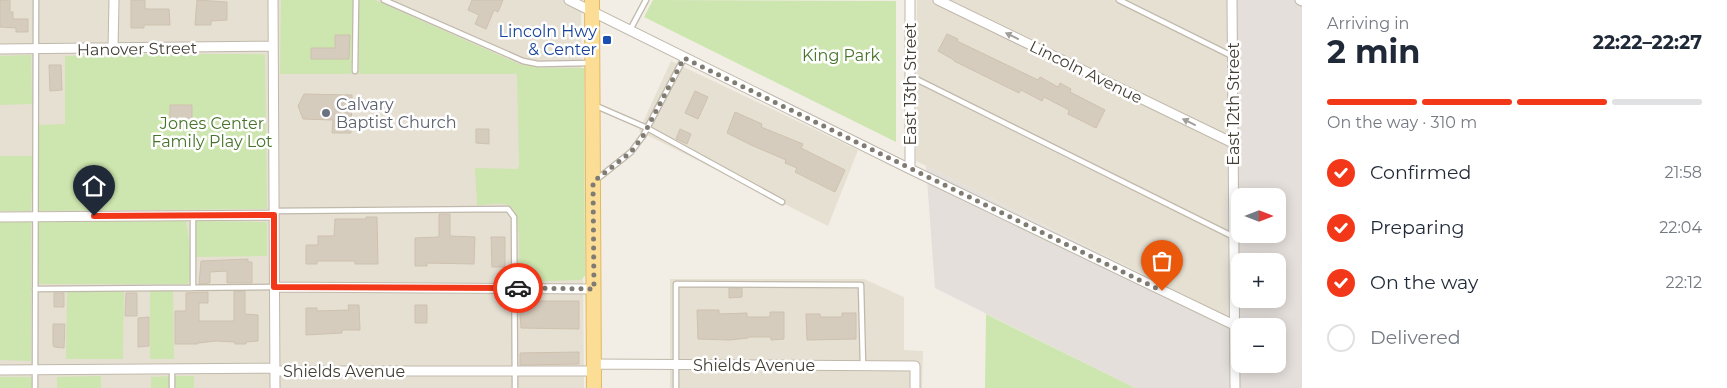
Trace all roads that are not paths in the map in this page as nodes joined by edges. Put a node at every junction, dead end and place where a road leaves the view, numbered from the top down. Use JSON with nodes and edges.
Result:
{"nodes":[{"id":1,"x":36,"y":0,"type":"edge"},
{"id":2,"x":114,"y":0,"type":"edge"},
{"id":3,"x":273,"y":0,"type":"edge"},
{"id":4,"x":356,"y":0,"type":"edge"},
{"id":5,"x":384,"y":0,"type":"edge"},
{"id":6,"x":569,"y":0,"type":"edge"},
{"id":7,"x":646,"y":0,"type":"edge"},
{"id":8,"x":910,"y":0,"type":"edge"},
{"id":9,"x":938,"y":0,"type":"edge"},
{"id":10,"x":1119,"y":0,"type":"edge"},
{"id":11,"x":1232,"y":0,"type":"edge"},
{"id":12,"x":592,"y":6,"type":"edge"},
{"id":13,"x":630,"y":31,"type":"junction"},
{"id":14,"x":273,"y":46,"type":"junction"},
{"id":15,"x":113,"y":49,"type":"junction"},
{"id":16,"x":0,"y":50,"type":"edge"},
{"id":17,"x":36,"y":50,"type":"junction"},
{"id":18,"x":1233,"y":56,"type":"junction"},
{"id":19,"x":684,"y":58,"type":"junction"},
{"id":20,"x":592,"y":63,"type":"junction"},
{"id":21,"x":355,"y":71,"type":"dead end"},
{"id":22,"x":910,"y":76,"type":"junction"},
{"id":23,"x":593,"y":104,"type":"junction"},
{"id":24,"x":647,"y":128,"type":"junction"},
{"id":25,"x":1233,"y":143,"type":"junction"},
{"id":26,"x":910,"y":169,"type":"junction"},
{"id":27,"x":593,"y":182,"type":"junction"},
{"id":28,"x":1233,"y":188,"type":"edge"},
{"id":29,"x":782,"y":202,"type":"dead end"},
{"id":30,"x":274,"y":213,"type":"junction"},
{"id":31,"x":193,"y":216,"type":"junction"},
{"id":32,"x":0,"y":217,"type":"edge"},
{"id":33,"x":35,"y":217,"type":"junction"},
{"id":34,"x":1231,"y":236,"type":"edge"},
{"id":35,"x":1234,"y":243,"type":"edge"},
{"id":36,"x":274,"y":287,"type":"junction"},
{"id":37,"x":193,"y":288,"type":"junction"},
{"id":38,"x":514,"y":288,"type":"junction"},
{"id":39,"x":35,"y":289,"type":"junction"},
{"id":40,"x":594,"y":289,"type":"junction"},
{"id":41,"x":1234,"y":318,"type":"edge"},
{"id":42,"x":1231,"y":325,"type":"edge"},
{"id":43,"x":676,"y":364,"type":"junction"},
{"id":44,"x":863,"y":365,"type":"junction"},
{"id":45,"x":594,"y":368,"type":"junction"},
{"id":46,"x":172,"y":369,"type":"junction"},
{"id":47,"x":0,"y":370,"type":"edge"},
{"id":48,"x":35,"y":370,"type":"junction"},
{"id":49,"x":275,"y":370,"type":"junction"},
{"id":50,"x":514,"y":371,"type":"junction"},
{"id":51,"x":1235,"y":373,"type":"edge"},
{"id":52,"x":35,"y":388,"type":"edge"},
{"id":53,"x":172,"y":388,"type":"edge"},
{"id":54,"x":275,"y":388,"type":"edge"},
{"id":55,"x":515,"y":388,"type":"edge"},
{"id":56,"x":594,"y":388,"type":"edge"},
{"id":57,"x":676,"y":388,"type":"edge"},
{"id":58,"x":915,"y":388,"type":"edge"},
{"id":59,"x":1235,"y":388,"type":"edge"}],
"edges":[{"from":1,"to":17,"type":"lane"},
{"from":2,"to":15,"type":"street"},
{"from":3,"to":14,"type":"street"},
{"from":4,"to":21,"type":"lane"},
{"from":5,"to":20,"type":"lane"},
{"from":6,"to":12,"type":"street"},
{"from":7,"to":13,"type":"lane"},
{"from":8,"to":22,"type":"street","name":"East 13th Street"},
{"from":25,"to":9,"type":"street","name":"Lincoln Avenue","one_way":true},
{"from":10,"to":18,"type":"lane"},
{"from":11,"to":18,"type":"street","name":"East 12th Street"},
{"from":12,"to":13,"type":"street"},
{"from":12,"to":20,"type":"main road"},
{"from":13,"to":19,"type":"street"},
{"from":14,"to":15,"type":"street","name":"Hanover Street"},
{"from":14,"to":30,"type":"street"},
{"from":15,"to":17,"type":"street","name":"Hanover Street"},
{"from":16,"to":17,"type":"street","name":"Hanover Street"},
{"from":17,"to":33,"type":"lane"},
{"from":18,"to":25,"type":"street","name":"East 12th Street"},
{"from":19,"to":24,"type":"lane"},
{"from":19,"to":26,"type":"street"},
{"from":20,"to":23,"type":"main road"},
{"from":22,"to":26,"type":"street","name":"East 13th Street"},
{"from":22,"to":34,"type":"lane"},
{"from":23,"to":24,"type":"lane"},
{"from":23,"to":27,"type":"main road"},
{"from":24,"to":27,"type":"lane"},
{"from":24,"to":29,"type":"lane"},
{"from":25,"to":28,"type":"street","name":"East 12th Street"},
{"from":26,"to":42,"type":"street"},
{"from":27,"to":40,"type":"main road"},
{"from":30,"to":31,"type":"street"},
{"from":30,"to":36,"type":"street"},
{"from":30,"to":38,"type":"lane"},
{"from":31,"to":33,"type":"street"},
{"from":31,"to":37,"type":"lane"},
{"from":32,"to":33,"type":"street"},
{"from":33,"to":39,"type":"lane"},
{"from":35,"to":41,"type":"street","name":"East 12th Street"},
{"from":36,"to":37,"type":"lane"},
{"from":36,"to":38,"type":"street"},
{"from":36,"to":49,"type":"street"},
{"from":37,"to":39,"type":"lane"},
{"from":38,"to":40,"type":"street"},
{"from":38,"to":50,"type":"lane"},
{"from":39,"to":48,"type":"lane"},
{"from":40,"to":45,"type":"main road"},
{"from":43,"to":44,"type":"street","name":"Shields Avenue"},
{"from":43,"to":44,"type":"lane"},
{"from":43,"to":45,"type":"street","name":"Shields Avenue"},
{"from":43,"to":57,"type":"lane"},
{"from":44,"to":58,"type":"street","name":"Shields Avenue"},
{"from":45,"to":50,"type":"street","name":"Shields Avenue"},
{"from":45,"to":56,"type":"main road"},
{"from":46,"to":48,"type":"street","name":"Shields Avenue"},
{"from":46,"to":49,"type":"street","name":"Shields Avenue"},
{"from":46,"to":53,"type":"lane"},
{"from":47,"to":48,"type":"street","name":"Shields Avenue"},
{"from":48,"to":52,"type":"lane"},
{"from":49,"to":50,"type":"street","name":"Shields Avenue"},
{"from":49,"to":54,"type":"street"},
{"from":50,"to":55,"type":"lane"},
{"from":51,"to":59,"type":"street","name":"East 12th Street"}]}
